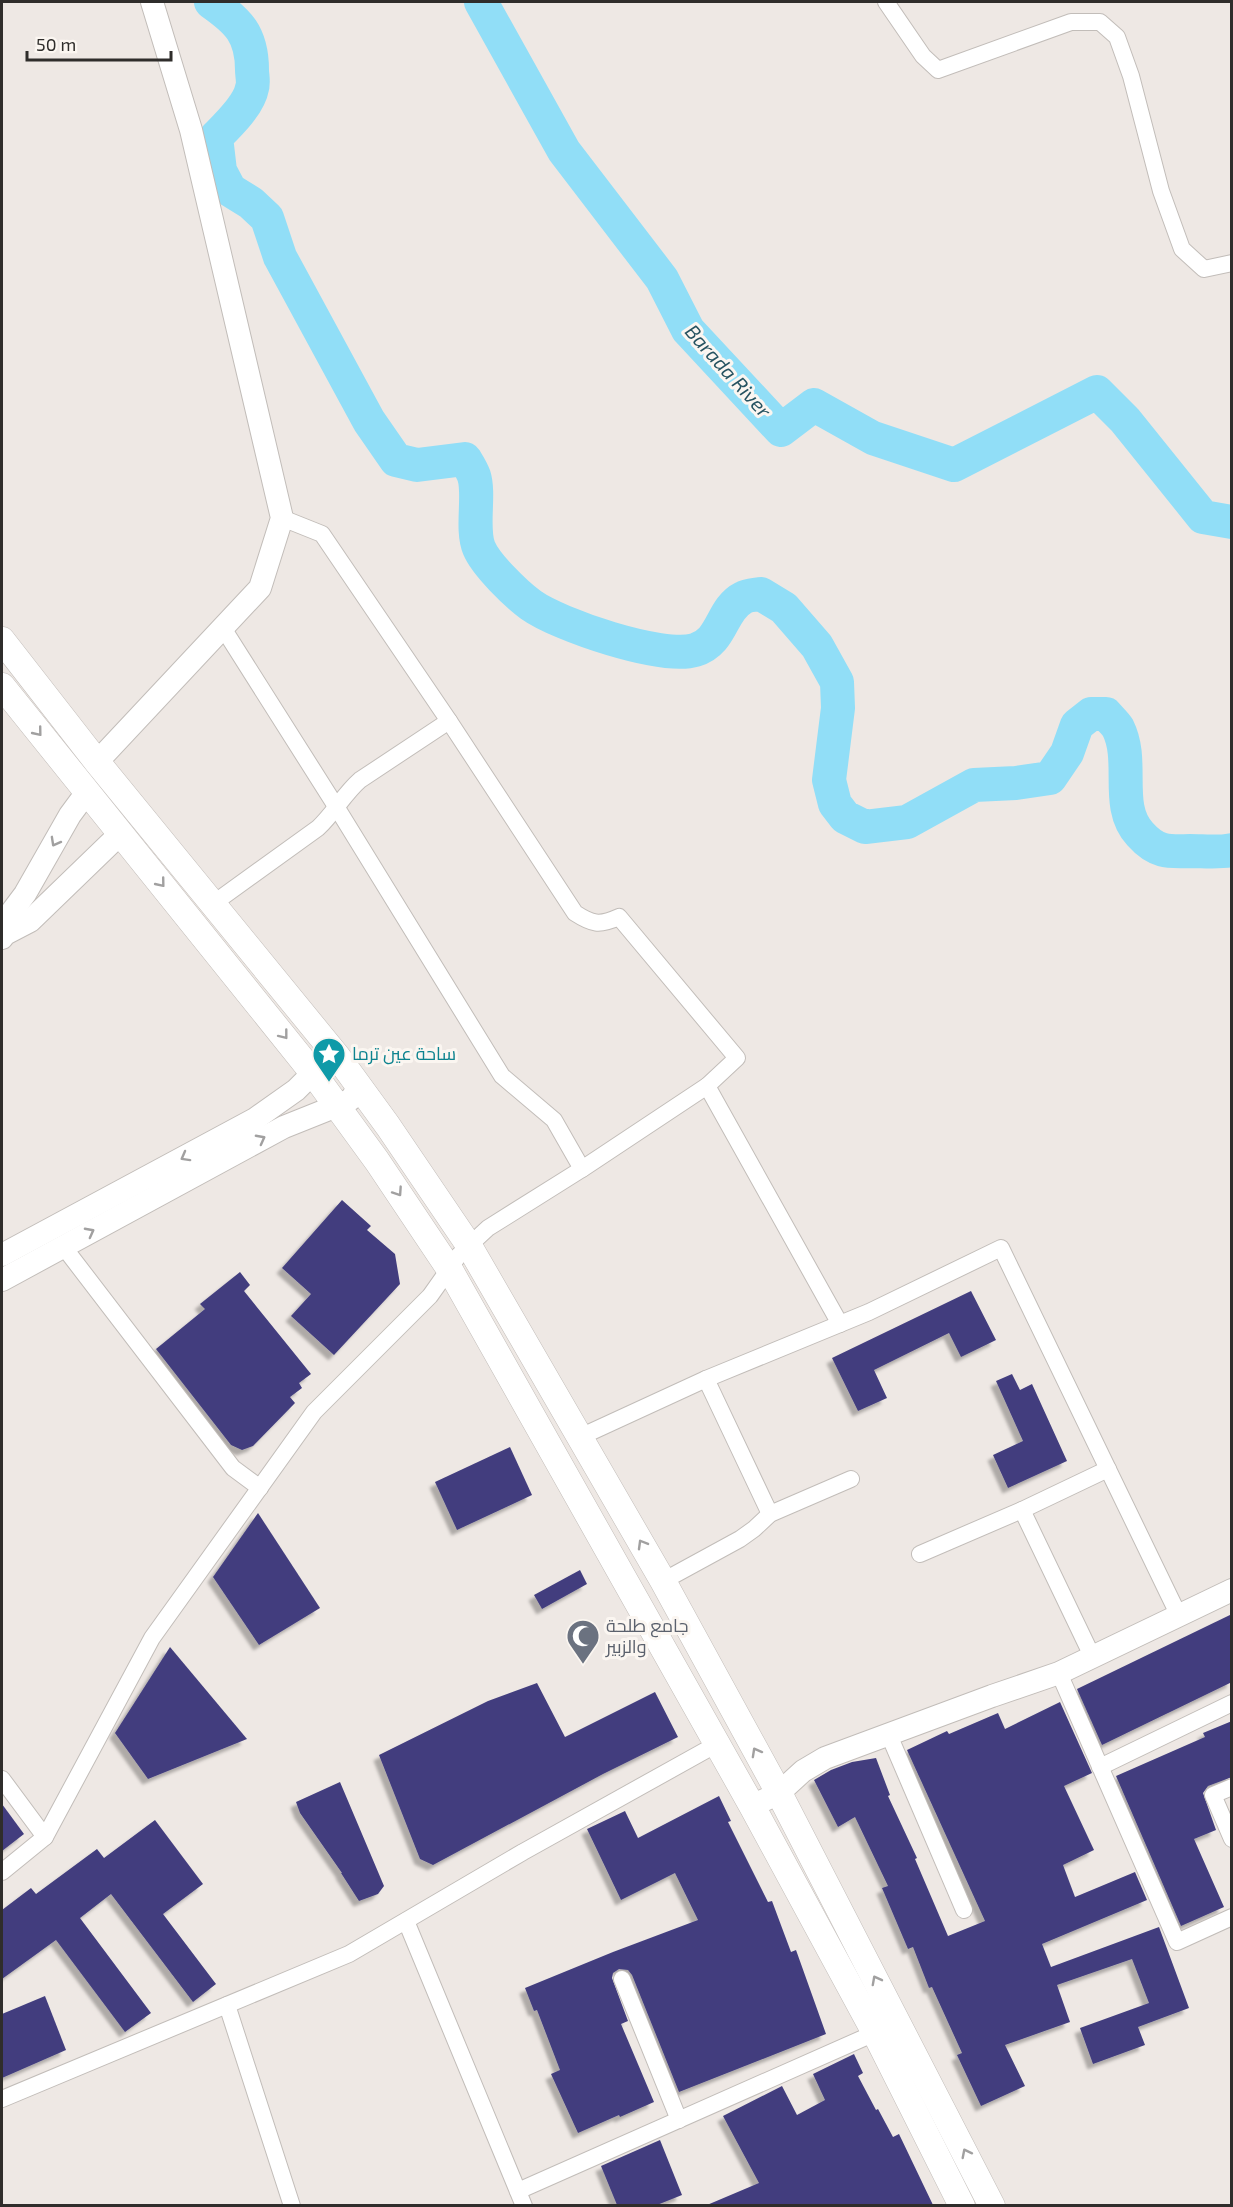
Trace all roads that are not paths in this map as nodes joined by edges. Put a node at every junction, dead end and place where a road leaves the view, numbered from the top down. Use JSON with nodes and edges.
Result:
{"nodes":[{"id":1,"x":152,"y":2,"type":"edge"},
{"id":2,"x":886,"y":2,"type":"edge"},
{"id":3,"x":1232,"y":263,"type":"edge"},
{"id":4,"x":282,"y":518,"type":"junction"},
{"id":5,"x":223,"y":628,"type":"junction"},
{"id":6,"x":2,"y":640,"type":"edge"},
{"id":7,"x":2,"y":686,"type":"edge"},
{"id":8,"x":449,"y":721,"type":"junction"},
{"id":9,"x":97,"y":762,"type":"junction"},
{"id":10,"x":87,"y":792,"type":"junction"},
{"id":11,"x":337,"y":808,"type":"junction"},
{"id":12,"x":120,"y":834,"type":"junction"},
{"id":13,"x":214,"y":903,"type":"junction"},
{"id":14,"x":3,"y":936,"type":"edge"},
{"id":15,"x":337,"y":1056,"type":"junction"},
{"id":16,"x":313,"y":1073,"type":"junction"},
{"id":17,"x":360,"y":1086,"type":"junction"},
{"id":18,"x":707,"y":1086,"type":"junction"},
{"id":19,"x":338,"y":1106,"type":"junction"},
{"id":20,"x":582,"y":1169,"type":"junction"},
{"id":21,"x":468,"y":1244,"type":"junction"},
{"id":22,"x":63,"y":1246,"type":"junction"},
{"id":23,"x":2,"y":1256,"type":"edge"},
{"id":24,"x":450,"y":1270,"type":"junction"},
{"id":25,"x":2,"y":1280,"type":"edge"},
{"id":26,"x":840,"y":1324,"type":"junction"},
{"id":27,"x":706,"y":1379,"type":"junction"},
{"id":28,"x":580,"y":1437,"type":"junction"},
{"id":29,"x":1108,"y":1469,"type":"junction"},
{"id":30,"x":851,"y":1479,"type":"dead end"},
{"id":31,"x":260,"y":1488,"type":"junction"},
{"id":32,"x":1022,"y":1510,"type":"junction"},
{"id":33,"x":770,"y":1514,"type":"junction"},
{"id":34,"x":920,"y":1554,"type":"dead end"},
{"id":35,"x":663,"y":1581,"type":"junction"},
{"id":36,"x":1232,"y":1590,"type":"edge"},
{"id":37,"x":1179,"y":1616,"type":"junction"},
{"id":38,"x":1093,"y":1658,"type":"junction"},
{"id":39,"x":1059,"y":1673,"type":"junction"},
{"id":40,"x":1232,"y":1703,"type":"edge"},
{"id":41,"x":889,"y":1735,"type":"junction"},
{"id":42,"x":717,"y":1744,"type":"junction"},
{"id":43,"x":1100,"y":1767,"type":"junction"},
{"id":44,"x":2,"y":1779,"type":"edge"},
{"id":45,"x":1232,"y":1787,"type":"edge"},
{"id":46,"x":779,"y":1793,"type":"junction"},
{"id":47,"x":752,"y":1806,"type":"junction"},
{"id":48,"x":45,"y":1837,"type":"junction"},
{"id":49,"x":1232,"y":1839,"type":"edge"},
{"id":50,"x":2,"y":1872,"type":"edge"},
{"id":51,"x":964,"y":1910,"type":"dead end"},
{"id":52,"x":1232,"y":1917,"type":"edge"},
{"id":53,"x":406,"y":1921,"type":"junction"},
{"id":54,"x":622,"y":1979,"type":"dead end"},
{"id":55,"x":227,"y":2005,"type":"junction"},
{"id":56,"x":898,"y":2022,"type":"junction"},
{"id":57,"x":875,"y":2033,"type":"junction"},
{"id":58,"x":2,"y":2099,"type":"edge"},
{"id":59,"x":679,"y":2120,"type":"junction"},
{"id":60,"x":521,"y":2198,"type":"edge"},
{"id":61,"x":292,"y":2205,"type":"edge"},
{"id":62,"x":962,"y":2205,"type":"edge"},
{"id":63,"x":992,"y":2205,"type":"edge"}],
"edges":[{"from":1,"to":4,"type":"street"},
{"from":2,"to":3,"type":"street"},
{"from":4,"to":5,"type":"street"},
{"from":4,"to":8,"type":"street"},
{"from":5,"to":9,"type":"street"},
{"from":5,"to":11,"type":"street"},
{"from":6,"to":9,"type":"main road"},
{"from":7,"to":10,"type":"main road","one_way":true},
{"from":8,"to":11,"type":"street"},
{"from":8,"to":18,"type":"street"},
{"from":9,"to":13,"type":"main road"},
{"from":10,"to":12,"type":"main road"},
{"from":10,"to":14,"type":"street","one_way":true},
{"from":11,"to":13,"type":"street"},
{"from":11,"to":20,"type":"street"},
{"from":12,"to":14,"type":"street"},
{"from":12,"to":16,"type":"main road","one_way":true},
{"from":13,"to":15,"type":"main road"},
{"from":15,"to":16,"type":"street"},
{"from":15,"to":17,"type":"main road"},
{"from":16,"to":19,"type":"main road"},
{"from":16,"to":23,"type":"street","one_way":true},
{"from":17,"to":19,"type":"street"},
{"from":17,"to":21,"type":"main road"},
{"from":18,"to":20,"type":"street"},
{"from":18,"to":26,"type":"street"},
{"from":22,"to":19,"type":"street","one_way":true},
{"from":19,"to":24,"type":"main road","one_way":true},
{"from":20,"to":21,"type":"street"},
{"from":21,"to":24,"type":"street"},
{"from":21,"to":28,"type":"main road"},
{"from":22,"to":25,"type":"street"},
{"from":22,"to":31,"type":"street"},
{"from":24,"to":31,"type":"street"},
{"from":24,"to":42,"type":"main road"},
{"from":26,"to":27,"type":"street"},
{"from":26,"to":29,"type":"street"},
{"from":27,"to":28,"type":"street"},
{"from":27,"to":33,"type":"street"},
{"from":35,"to":28,"type":"main road","one_way":true},
{"from":29,"to":32,"type":"street"},
{"from":29,"to":37,"type":"street"},
{"from":30,"to":33,"type":"street"},
{"from":31,"to":48,"type":"street"},
{"from":32,"to":34,"type":"street"},
{"from":32,"to":38,"type":"street"},
{"from":33,"to":35,"type":"street"},
{"from":46,"to":35,"type":"main road","one_way":true},
{"from":36,"to":37,"type":"street"},
{"from":37,"to":38,"type":"street"},
{"from":38,"to":39,"type":"street"},
{"from":39,"to":41,"type":"street"},
{"from":39,"to":43,"type":"street"},
{"from":40,"to":43,"type":"street"},
{"from":41,"to":46,"type":"street"},
{"from":41,"to":51,"type":"street"},
{"from":42,"to":47,"type":"main road"},
{"from":42,"to":53,"type":"street"},
{"from":43,"to":52,"type":"street"},
{"from":44,"to":48,"type":"street"},
{"from":45,"to":49,"type":"street"},
{"from":46,"to":47,"type":"street"},
{"from":56,"to":46,"type":"main road","one_way":true},
{"from":47,"to":57,"type":"main road"},
{"from":48,"to":50,"type":"street"},
{"from":53,"to":55,"type":"street"},
{"from":53,"to":60,"type":"street"},
{"from":54,"to":59,"type":"street"},
{"from":55,"to":58,"type":"street"},
{"from":55,"to":61,"type":"street"},
{"from":56,"to":57,"type":"street"},
{"from":63,"to":56,"type":"main road","one_way":true},
{"from":57,"to":59,"type":"street"},
{"from":57,"to":62,"type":"main road"},
{"from":59,"to":60,"type":"street"}]}
